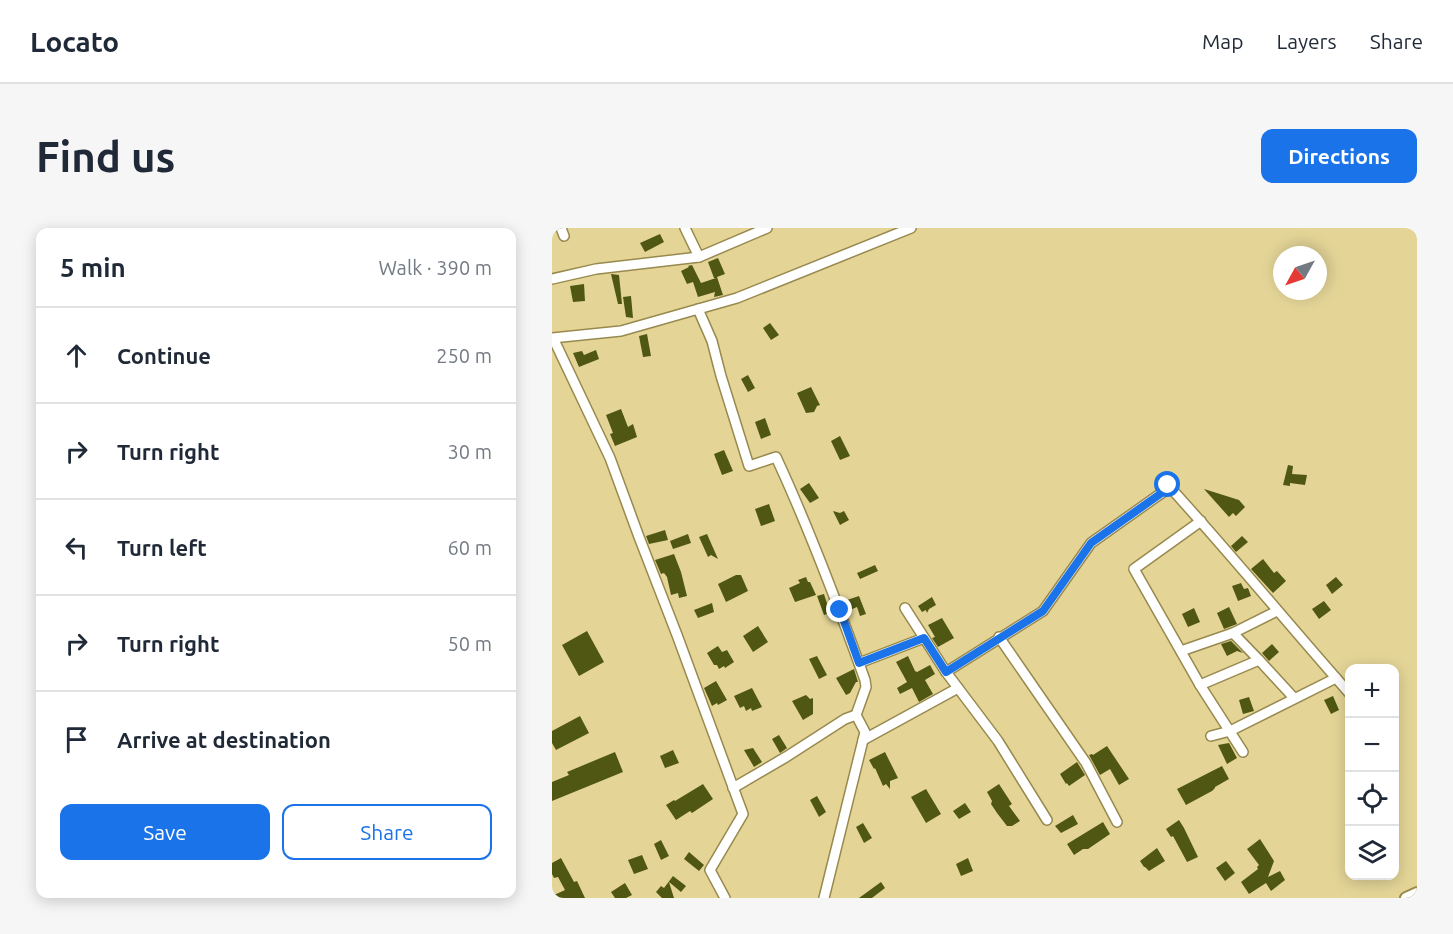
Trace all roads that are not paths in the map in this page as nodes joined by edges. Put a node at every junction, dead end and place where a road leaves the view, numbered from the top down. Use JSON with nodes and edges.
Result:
{"nodes":[{"id":1,"x":685,"y":228,"type":"edge"},
{"id":2,"x":767,"y":228,"type":"edge"},
{"id":3,"x":911,"y":228,"type":"edge"},
{"id":4,"x":699,"y":257,"type":"junction"},
{"id":5,"x":552,"y":279,"type":"edge"},
{"id":6,"x":698,"y":309,"type":"junction"},
{"id":7,"x":553,"y":338,"type":"edge"},
{"id":8,"x":1201,"y":521,"type":"junction"},
{"id":9,"x":905,"y":608,"type":"dead end"},
{"id":10,"x":1277,"y":612,"type":"junction"},
{"id":11,"x":1233,"y":633,"type":"junction"},
{"id":12,"x":999,"y":637,"type":"junction"},
{"id":13,"x":924,"y":638,"type":"junction"},
{"id":14,"x":1181,"y":651,"type":"junction"},
{"id":15,"x":1259,"y":660,"type":"junction"},
{"id":16,"x":859,"y":663,"type":"junction"},
{"id":17,"x":946,"y":672,"type":"junction"},
{"id":18,"x":1335,"y":678,"type":"junction"},
{"id":19,"x":1200,"y":685,"type":"junction"},
{"id":20,"x":958,"y":688,"type":"junction"},
{"id":21,"x":1345,"y":689,"type":"edge"},
{"id":22,"x":1294,"y":698,"type":"junction"},
{"id":23,"x":856,"y":715,"type":"junction"},
{"id":24,"x":1230,"y":731,"type":"junction"},
{"id":25,"x":1210,"y":736,"type":"dead end"},
{"id":26,"x":863,"y":740,"type":"junction"},
{"id":27,"x":1243,"y":752,"type":"dead end"},
{"id":28,"x":733,"y":788,"type":"junction"},
{"id":29,"x":1047,"y":820,"type":"dead end"},
{"id":30,"x":1117,"y":822,"type":"dead end"},
{"id":31,"x":1417,"y":892,"type":"edge"},
{"id":32,"x":725,"y":898,"type":"edge"},
{"id":33,"x":824,"y":898,"type":"edge"},
{"id":34,"x":1406,"y":898,"type":"edge"}],
"edges":[{"from":1,"to":4,"type":"street"},
{"from":2,"to":4,"type":"street"},
{"from":3,"to":6,"type":"street"},
{"from":4,"to":5,"type":"street"},
{"from":6,"to":7,"type":"street"},
{"from":6,"to":16,"type":"street"},
{"from":7,"to":28,"type":"street"},
{"from":8,"to":10,"type":"street"},
{"from":8,"to":12,"type":"street"},
{"from":8,"to":14,"type":"street"},
{"from":9,"to":13,"type":"street"},
{"from":10,"to":11,"type":"street"},
{"from":10,"to":18,"type":"street"},
{"from":11,"to":14,"type":"street"},
{"from":11,"to":15,"type":"street"},
{"from":12,"to":17,"type":"street"},
{"from":12,"to":30,"type":"street"},
{"from":13,"to":16,"type":"street"},
{"from":13,"to":17,"type":"street"},
{"from":14,"to":19,"type":"street"},
{"from":15,"to":19,"type":"street"},
{"from":15,"to":22,"type":"street"},
{"from":16,"to":23,"type":"street"},
{"from":17,"to":20,"type":"street"},
{"from":18,"to":21,"type":"street"},
{"from":18,"to":22,"type":"street"},
{"from":19,"to":24,"type":"street"},
{"from":20,"to":26,"type":"street"},
{"from":20,"to":29,"type":"street"},
{"from":22,"to":24,"type":"street"},
{"from":23,"to":26,"type":"street"},
{"from":23,"to":28,"type":"street"},
{"from":24,"to":25,"type":"street"},
{"from":24,"to":27,"type":"street"},
{"from":26,"to":33,"type":"street"},
{"from":28,"to":32,"type":"street"},
{"from":31,"to":34,"type":"main road"}]}
